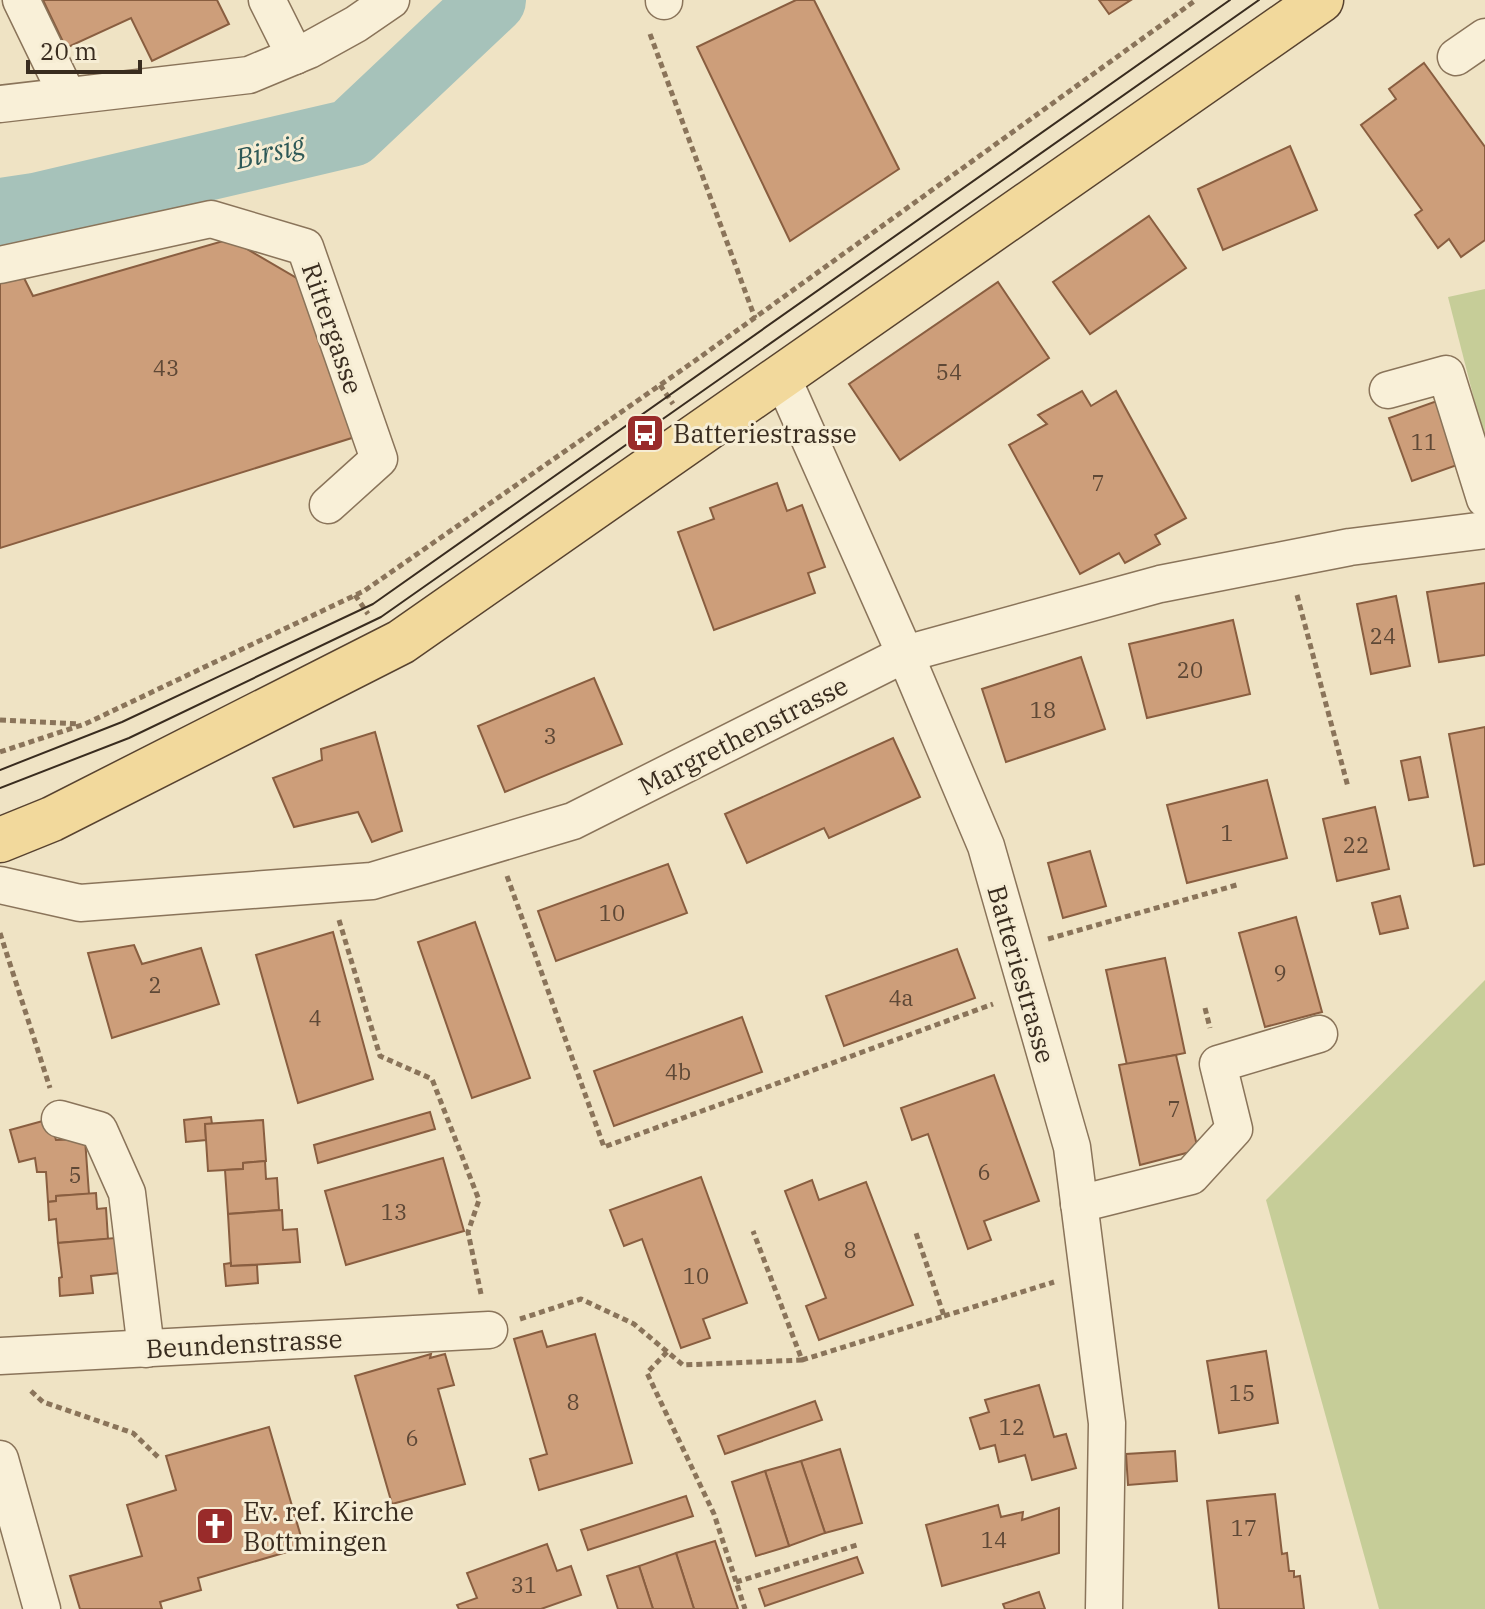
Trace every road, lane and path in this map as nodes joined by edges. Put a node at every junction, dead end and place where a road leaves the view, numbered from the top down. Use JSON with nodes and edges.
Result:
{"nodes":[{"id":1,"x":21,"y":0,"type":"edge"},
{"id":2,"x":267,"y":0,"type":"edge"},
{"id":3,"x":391,"y":0,"type":"edge"},
{"id":4,"x":1196,"y":0,"type":"edge"},
{"id":5,"x":1321,"y":0,"type":"edge"},
{"id":6,"x":659,"y":10,"type":"edge"},
{"id":7,"x":295,"y":56,"type":"junction"},
{"id":8,"x":67,"y":95,"type":"junction"},
{"id":9,"x":0,"y":104,"type":"edge"},
{"id":10,"x":0,"y":265,"type":"edge"},
{"id":11,"x":755,"y":318,"type":"junction"},
{"id":12,"x":782,"y":377,"type":"junction"},
{"id":13,"x":1388,"y":390,"type":"dead end"},
{"id":14,"x":1485,"y":499,"type":"edge"},
{"id":15,"x":328,"y":505,"type":"dead end"},
{"id":16,"x":1485,"y":530,"type":"edge"},
{"id":17,"x":1288,"y":559,"type":"junction"},
{"id":18,"x":905,"y":654,"type":"junction"},
{"id":19,"x":0,"y":720,"type":"edge"},
{"id":20,"x":85,"y":724,"type":"junction"},
{"id":21,"x":0,"y":752,"type":"edge"},
{"id":22,"x":1348,"y":787,"type":"dead end"},
{"id":23,"x":0,"y":840,"type":"edge"},
{"id":24,"x":496,"y":846,"type":"junction"},
{"id":25,"x":1240,"y":884,"type":"dead end"},
{"id":26,"x":0,"y":885,"type":"edge"},
{"id":27,"x":329,"y":885,"type":"junction"},
{"id":28,"x":0,"y":933,"type":"edge"},
{"id":29,"x":1015,"y":949,"type":"junction"},
{"id":30,"x":1027,"y":991,"type":"junction"},
{"id":31,"x":1319,"y":1034,"type":"dead end"},
{"id":32,"x":60,"y":1119,"type":"joint"},
{"id":33,"x":1079,"y":1204,"type":"junction"},
{"id":34,"x":915,"y":1230,"type":"dead end"},
{"id":35,"x":753,"y":1231,"type":"dead end"},
{"id":36,"x":1087,"y":1272,"type":"junction"},
{"id":37,"x":944,"y":1316,"type":"junction"},
{"id":38,"x":489,"y":1330,"type":"junction"},
{"id":39,"x":146,"y":1349,"type":"junction"},
{"id":40,"x":667,"y":1352,"type":"junction"},
{"id":41,"x":802,"y":1360,"type":"junction"},
{"id":42,"x":11,"y":1370,"type":"edge"},
{"id":43,"x":158,"y":1457,"type":"dead end"},
{"id":44,"x":0,"y":1459,"type":"edge"},
{"id":45,"x":857,"y":1545,"type":"dead end"},
{"id":46,"x":736,"y":1582,"type":"junction"},
{"id":47,"x":42,"y":1609,"type":"edge"},
{"id":48,"x":745,"y":1609,"type":"edge"},
{"id":49,"x":1104,"y":1609,"type":"edge"}],
"edges":[{"from":1,"to":8,"type":"street"},
{"from":2,"to":7,"type":"street"},
{"from":3,"to":7,"type":"street"},
{"from":4,"to":11,"type":"path"},
{"from":5,"to":12,"type":"main road"},
{"from":6,"to":11,"type":"path"},
{"from":7,"to":8,"type":"street"},
{"from":8,"to":9,"type":"street"},
{"from":10,"to":15,"type":"street","name":"Rittergasse"},
{"from":11,"to":20,"type":"path"},
{"from":12,"to":18,"type":"street","name":"Batteriestrasse"},
{"from":12,"to":23,"type":"main road"},
{"from":13,"to":14,"type":"street"},
{"from":16,"to":17,"type":"street","name":"Margrethenstrasse"},
{"from":17,"to":18,"type":"street","name":"Margrethenstrasse"},
{"from":17,"to":22,"type":"path"},
{"from":18,"to":24,"type":"street","name":"Margrethenstrasse"},
{"from":18,"to":29,"type":"street","name":"Batteriestrasse"},
{"from":19,"to":20,"type":"path"},
{"from":20,"to":21,"type":"path"},
{"from":24,"to":27,"type":"street","name":"Margrethenstrasse"},
{"from":24,"to":30,"type":"path"},
{"from":25,"to":29,"type":"path"},
{"from":26,"to":27,"type":"street","name":"Margrethenstrasse"},
{"from":27,"to":38,"type":"path"},
{"from":28,"to":32,"type":"path"},
{"from":29,"to":30,"type":"street","name":"Batteriestrasse"},
{"from":30,"to":33,"type":"street","name":"Batteriestrasse"},
{"from":31,"to":33,"type":"street"},
{"from":32,"to":39,"type":"street"},
{"from":33,"to":36,"type":"street","name":"Batteriestrasse"},
{"from":34,"to":37,"type":"path"},
{"from":35,"to":41,"type":"path"},
{"from":36,"to":37,"type":"path"},
{"from":36,"to":49,"type":"street","name":"Batteriestrasse"},
{"from":37,"to":41,"type":"path"},
{"from":38,"to":39,"type":"street","name":"Beundenstrasse"},
{"from":38,"to":40,"type":"path"},
{"from":39,"to":42,"type":"street","name":"Beundenstrasse"},
{"from":40,"to":41,"type":"path"},
{"from":40,"to":46,"type":"path"},
{"from":42,"to":43,"type":"path"},
{"from":44,"to":47,"type":"street"},
{"from":45,"to":46,"type":"path"},
{"from":46,"to":48,"type":"path"}]}
